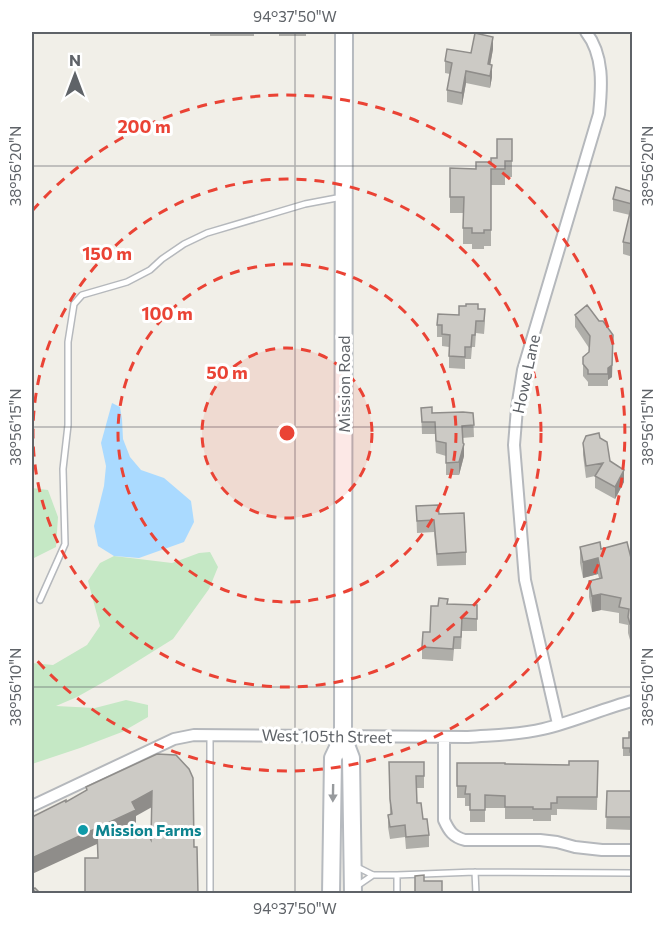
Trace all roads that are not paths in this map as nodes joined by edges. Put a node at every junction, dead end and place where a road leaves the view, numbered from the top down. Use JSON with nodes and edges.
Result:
{"nodes":[{"id":1,"x":344,"y":32,"type":"edge"},
{"id":2,"x":586,"y":32,"type":"edge"},
{"id":3,"x":344,"y":196,"type":"junction"},
{"id":4,"x":40,"y":600,"type":"dead end"},
{"id":5,"x":633,"y":701,"type":"edge"},
{"id":6,"x":558,"y":724,"type":"junction"},
{"id":7,"x":210,"y":735,"type":"junction"},
{"id":8,"x":343,"y":736,"type":"junction"},
{"id":9,"x":444,"y":737,"type":"junction"},
{"id":10,"x":32,"y":806,"type":"edge"},
{"id":11,"x":633,"y":850,"type":"edge"},
{"id":12,"x":353,"y":865,"type":"junction"},
{"id":13,"x":475,"y":872,"type":"junction"},
{"id":14,"x":633,"y":873,"type":"edge"},
{"id":15,"x":373,"y":875,"type":"junction"},
{"id":16,"x":397,"y":875,"type":"junction"},
{"id":17,"x":353,"y":891,"type":"edge"},
{"id":18,"x":210,"y":894,"type":"edge"},
{"id":19,"x":332,"y":894,"type":"edge"},
{"id":20,"x":397,"y":894,"type":"edge"},
{"id":21,"x":476,"y":894,"type":"edge"}],
"edges":[{"from":1,"to":3,"type":"main road","name":"Mission Road"},
{"from":2,"to":6,"type":"street","name":"Howe Lane"},
{"from":3,"to":4,"type":"lane"},
{"from":3,"to":8,"type":"main road","name":"Mission Road"},
{"from":5,"to":6,"type":"street","name":"West 105th Street"},
{"from":6,"to":9,"type":"street","name":"West 105th Street"},
{"from":7,"to":8,"type":"street","name":"West 105th Street"},
{"from":7,"to":10,"type":"street","name":"West 105th Street"},
{"from":7,"to":18,"type":"lane"},
{"from":8,"to":9,"type":"street","name":"West 105th Street"},
{"from":8,"to":12,"type":"main road","name":"Mission Road"},
{"from":8,"to":19,"type":"main road","name":"Mission Road","one_way":true},
{"from":9,"to":11,"type":"street"},
{"from":12,"to":15,"type":"lane"},
{"from":12,"to":17,"type":"main road","name":"Mission Road"},
{"from":13,"to":14,"type":"lane"},
{"from":13,"to":16,"type":"lane"},
{"from":13,"to":21,"type":"lane"},
{"from":15,"to":16,"type":"lane"},
{"from":15,"to":17,"type":"lane"},
{"from":16,"to":20,"type":"lane"}]}
